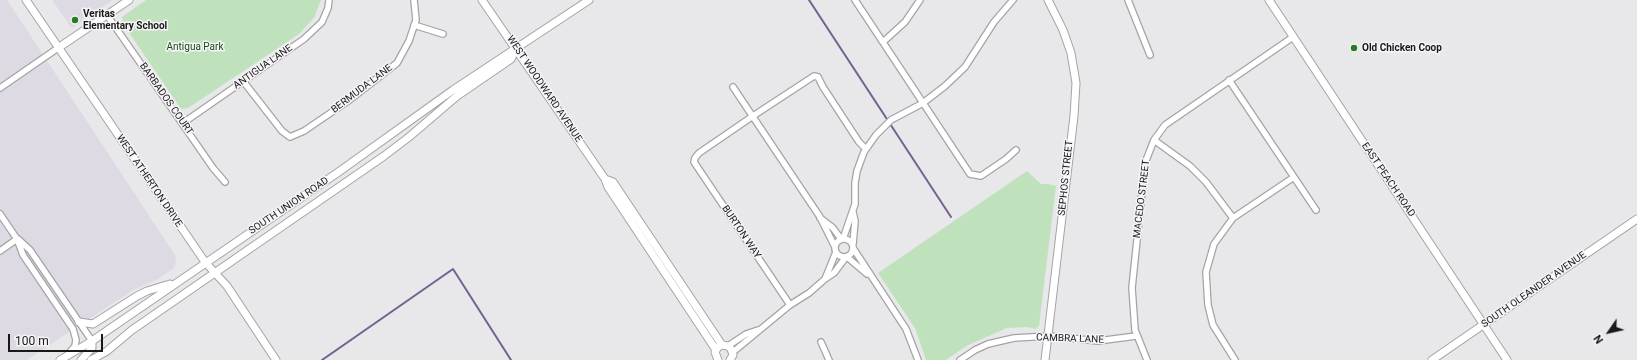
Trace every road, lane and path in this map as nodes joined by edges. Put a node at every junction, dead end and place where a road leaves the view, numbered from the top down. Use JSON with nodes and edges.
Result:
{"nodes":[{"id":1,"x":26,"y":0,"type":"edge"},
{"id":2,"x":129,"y":0,"type":"edge"},
{"id":3,"x":329,"y":0,"type":"edge"},
{"id":4,"x":414,"y":0,"type":"edge"},
{"id":5,"x":482,"y":0,"type":"edge"},
{"id":6,"x":588,"y":0,"type":"edge"},
{"id":7,"x":855,"y":0,"type":"edge"},
{"id":8,"x":920,"y":0,"type":"edge"},
{"id":9,"x":1014,"y":0,"type":"edge"},
{"id":10,"x":1048,"y":0,"type":"edge"},
{"id":11,"x":1128,"y":0,"type":"edge"},
{"id":12,"x":1269,"y":0,"type":"edge"},
{"id":13,"x":108,"y":15,"type":"junction"},
{"id":14,"x":414,"y":25,"type":"junction"},
{"id":15,"x":444,"y":34,"type":"dead end"},
{"id":16,"x":1293,"y":37,"type":"junction"},
{"id":17,"x":883,"y":42,"type":"junction"},
{"id":18,"x":58,"y":48,"type":"junction"},
{"id":19,"x":516,"y":49,"type":"junction"},
{"id":20,"x":1150,"y":55,"type":"dead end"},
{"id":21,"x":1229,"y":80,"type":"junction"},
{"id":22,"x":243,"y":81,"type":"junction"},
{"id":23,"x":733,"y":87,"type":"dead end"},
{"id":24,"x":0,"y":88,"type":"edge"},
{"id":25,"x":923,"y":103,"type":"junction"},
{"id":26,"x":752,"y":116,"type":"junction"},
{"id":27,"x":183,"y":123,"type":"junction"},
{"id":28,"x":1154,"y":140,"type":"junction"},
{"id":29,"x":866,"y":149,"type":"junction"},
{"id":30,"x":1016,"y":150,"type":"dead end"},
{"id":31,"x":1294,"y":177,"type":"junction"},
{"id":32,"x":605,"y":179,"type":"junction"},
{"id":33,"x":226,"y":182,"type":"dead end"},
{"id":34,"x":1316,"y":210,"type":"dead end"},
{"id":35,"x":853,"y":212,"type":"junction"},
{"id":36,"x":0,"y":214,"type":"edge"},
{"id":37,"x":820,"y":217,"type":"junction"},
{"id":38,"x":1233,"y":218,"type":"junction"},
{"id":39,"x":1637,"y":219,"type":"edge"},
{"id":40,"x":833,"y":228,"type":"junction"},
{"id":41,"x":847,"y":228,"type":"junction"},
{"id":42,"x":17,"y":239,"type":"junction"},
{"id":43,"x":842,"y":239,"type":"junction"},
{"id":44,"x":853,"y":246,"type":"junction"},
{"id":45,"x":836,"y":249,"type":"junction"},
{"id":46,"x":0,"y":251,"type":"edge"},
{"id":47,"x":847,"y":257,"type":"junction"},
{"id":48,"x":205,"y":262,"type":"junction"},
{"id":49,"x":215,"y":274,"type":"junction"},
{"id":50,"x":825,"y":279,"type":"junction"},
{"id":51,"x":874,"y":280,"type":"junction"},
{"id":52,"x":176,"y":282,"type":"junction"},
{"id":53,"x":790,"y":305,"type":"junction"},
{"id":54,"x":79,"y":322,"type":"junction"},
{"id":55,"x":1484,"y":324,"type":"junction"},
{"id":56,"x":1049,"y":336,"type":"junction"},
{"id":57,"x":1136,"y":336,"type":"junction"},
{"id":58,"x":92,"y":341,"type":"junction"},
{"id":59,"x":821,"y":342,"type":"dead end"},
{"id":60,"x":716,"y":350,"type":"junction"},
{"id":61,"x":730,"y":353,"type":"edge"},
{"id":62,"x":67,"y":355,"type":"junction"},
{"id":63,"x":60,"y":360,"type":"edge"},
{"id":64,"x":81,"y":360,"type":"edge"},
{"id":65,"x":91,"y":360,"type":"edge"},
{"id":66,"x":276,"y":360,"type":"edge"},
{"id":67,"x":718,"y":360,"type":"edge"},
{"id":68,"x":829,"y":360,"type":"edge"},
{"id":69,"x":918,"y":360,"type":"edge"},
{"id":70,"x":960,"y":360,"type":"edge"},
{"id":71,"x":1045,"y":360,"type":"edge"},
{"id":72,"x":1147,"y":360,"type":"edge"},
{"id":73,"x":1235,"y":360,"type":"edge"},
{"id":74,"x":1432,"y":360,"type":"edge"},
{"id":75,"x":1507,"y":360,"type":"edge"}],
"edges":[{"from":1,"to":18,"type":"street","name":"WEST ATHERTON DRIVE"},
{"from":2,"to":13,"type":"street"},
{"from":3,"to":22,"type":"street","name":"ANTIGUA LANE"},
{"from":4,"to":14,"type":"street","name":"BERMUDA LANE"},
{"from":5,"to":19,"type":"street","name":"WEST WOODWARD AVENUE"},
{"from":6,"to":19,"type":"street","name":"SOUTH UNION ROAD"},
{"from":7,"to":17,"type":"street"},
{"from":8,"to":17,"type":"street"},
{"from":9,"to":25,"type":"street"},
{"from":10,"to":56,"type":"street","name":"SEPHOS STREET"},
{"from":11,"to":20,"type":"street"},
{"from":12,"to":16,"type":"street","name":"EAST PEACH ROAD"},
{"from":13,"to":18,"type":"street"},
{"from":13,"to":27,"type":"street","name":"BARBADOS COURT"},
{"from":14,"to":15,"type":"street"},
{"from":14,"to":22,"type":"street","name":"BERMUDA LANE"},
{"from":16,"to":21,"type":"street","name":"MACEDO STREET"},
{"from":16,"to":55,"type":"street","name":"EAST PEACH ROAD"},
{"from":17,"to":25,"type":"street"},
{"from":18,"to":24,"type":"street"},
{"from":18,"to":48,"type":"street","name":"WEST ATHERTON DRIVE"},
{"from":19,"to":32,"type":"street","name":"WEST WOODWARD AVENUE"},
{"from":19,"to":48,"type":"street","name":"SOUTH UNION ROAD"},
{"from":19,"to":49,"type":"street","name":"SOUTH UNION ROAD"},
{"from":21,"to":28,"type":"street","name":"MACEDO STREET"},
{"from":21,"to":31,"type":"street"},
{"from":22,"to":27,"type":"street","name":"ANTIGUA LANE"},
{"from":23,"to":26,"type":"street"},
{"from":25,"to":29,"type":"street"},
{"from":25,"to":30,"type":"street"},
{"from":26,"to":29,"type":"street"},
{"from":26,"to":37,"type":"street"},
{"from":26,"to":53,"type":"street","name":"BURTON WAY"},
{"from":27,"to":33,"type":"street","name":"BARBADOS COURT"},
{"from":28,"to":38,"type":"street"},
{"from":28,"to":57,"type":"street","name":"MACEDO STREET"},
{"from":29,"to":35,"type":"street"},
{"from":31,"to":34,"type":"street"},
{"from":31,"to":38,"type":"street"},
{"from":32,"to":60,"type":"street","name":"WEST WOODWARD AVENUE"},
{"from":32,"to":61,"type":"street","name":"WEST WOODWARD AVENUE"},
{"from":35,"to":41,"type":"street"},
{"from":35,"to":44,"type":"street"},
{"from":36,"to":42,"type":"street"},
{"from":37,"to":40,"type":"street"},
{"from":37,"to":45,"type":"street"},
{"from":38,"to":73,"type":"street"},
{"from":39,"to":55,"type":"street","name":"SOUTH OLEANDER AVENUE"},
{"from":40,"to":41,"type":"street"},
{"from":40,"to":43,"type":"street"},
{"from":41,"to":43,"type":"street"},
{"from":42,"to":46,"type":"street"},
{"from":42,"to":54,"type":"street"},
{"from":42,"to":62,"type":"street"},
{"from":43,"to":44,"type":"street"},
{"from":43,"to":45,"type":"street"},
{"from":44,"to":47,"type":"street"},
{"from":44,"to":51,"type":"street"},
{"from":45,"to":47,"type":"street"},
{"from":45,"to":50,"type":"street"},
{"from":47,"to":50,"type":"street"},
{"from":47,"to":51,"type":"street"},
{"from":48,"to":49,"type":"street","name":"WEST ATHERTON DRIVE"},
{"from":48,"to":52,"type":"street","name":"SOUTH UNION ROAD"},
{"from":49,"to":65,"type":"street","name":"SOUTH UNION ROAD"},
{"from":49,"to":66,"type":"street","name":"WEST ATHERTON DRIVE"},
{"from":50,"to":53,"type":"street"},
{"from":51,"to":69,"type":"street"},
{"from":52,"to":54,"type":"street"},
{"from":52,"to":58,"type":"street","name":"SOUTH UNION ROAD"},
{"from":53,"to":61,"type":"street"},
{"from":54,"to":58,"type":"street"},
{"from":55,"to":74,"type":"street","name":"SOUTH OLEANDER AVENUE"},
{"from":55,"to":75,"type":"street","name":"EAST PEACH ROAD"},
{"from":56,"to":57,"type":"street","name":"CAMBRA LANE"},
{"from":56,"to":70,"type":"street","name":"CAMBRA LANE"},
{"from":56,"to":71,"type":"street","name":"SEPHOS STREET"},
{"from":57,"to":72,"type":"street","name":"MACEDO STREET"},
{"from":58,"to":62,"type":"street","name":"SOUTH UNION ROAD"},
{"from":58,"to":64,"type":"street"},
{"from":59,"to":68,"type":"street"},
{"from":60,"to":61,"type":"street"},
{"from":60,"to":67,"type":"street"},
{"from":62,"to":63,"type":"street","name":"SOUTH UNION ROAD"}]}
